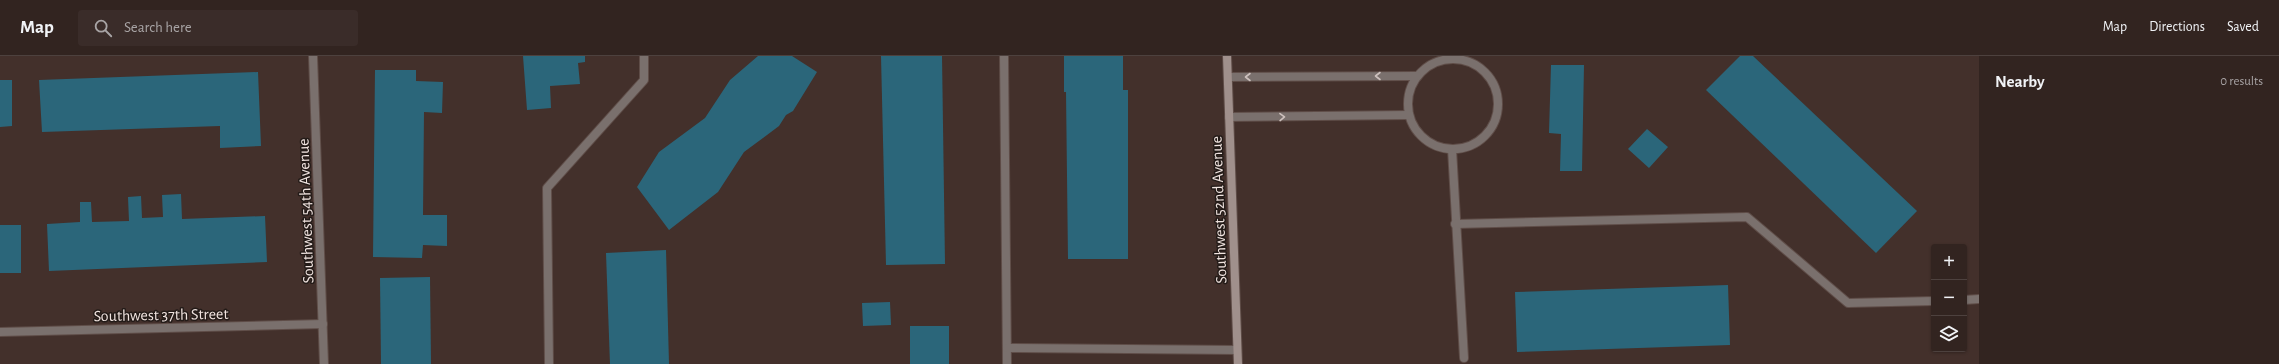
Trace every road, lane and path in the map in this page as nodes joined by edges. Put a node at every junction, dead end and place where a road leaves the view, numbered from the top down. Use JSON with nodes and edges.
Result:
{"nodes":[{"id":1,"x":313,"y":56,"type":"edge"},
{"id":2,"x":644,"y":56,"type":"edge"},
{"id":3,"x":1004,"y":56,"type":"edge"},
{"id":4,"x":1227,"y":56,"type":"edge"},
{"id":5,"x":1417,"y":76,"type":"junction"},
{"id":6,"x":1228,"y":77,"type":"junction"},
{"id":7,"x":1409,"y":115,"type":"junction"},
{"id":8,"x":1229,"y":117,"type":"junction"},
{"id":9,"x":1452,"y":149,"type":"junction"},
{"id":10,"x":1455,"y":224,"type":"junction"},
{"id":11,"x":1979,"y":299,"type":"edge"},
{"id":12,"x":1967,"y":300,"type":"edge"},
{"id":13,"x":1931,"y":301,"type":"edge"},
{"id":14,"x":323,"y":324,"type":"junction"},
{"id":15,"x":0,"y":332,"type":"edge"},
{"id":16,"x":1007,"y":348,"type":"junction"},
{"id":17,"x":1237,"y":350,"type":"junction"},
{"id":18,"x":1464,"y":358,"type":"dead end"},
{"id":19,"x":324,"y":364,"type":"edge"},
{"id":20,"x":549,"y":364,"type":"edge"},
{"id":21,"x":1007,"y":364,"type":"edge"},
{"id":22,"x":1238,"y":364,"type":"edge"}],
"edges":[{"from":1,"to":14,"type":"street","name":"Southwest 54th Avenue"},
{"from":2,"to":20,"type":"street"},
{"from":3,"to":16,"type":"street"},
{"from":4,"to":6,"type":"street","name":"Southwest 52nd Avenue"},
{"from":5,"to":6,"type":"street","one_way":true},
{"from":5,"to":7,"type":"street"},
{"from":5,"to":9,"type":"street"},
{"from":6,"to":8,"type":"street","name":"Southwest 52nd Avenue"},
{"from":8,"to":7,"type":"street","one_way":true},
{"from":7,"to":9,"type":"street"},
{"from":8,"to":17,"type":"street","name":"Southwest 52nd Avenue"},
{"from":9,"to":10,"type":"street"},
{"from":10,"to":13,"type":"street"},
{"from":10,"to":18,"type":"street"},
{"from":11,"to":12,"type":"street"},
{"from":14,"to":15,"type":"street","name":"Southwest 37th Street"},
{"from":14,"to":19,"type":"street","name":"Southwest 54th Avenue"},
{"from":16,"to":17,"type":"street"},
{"from":16,"to":21,"type":"street"},
{"from":17,"to":22,"type":"street","name":"Southwest 52nd Avenue"}]}
